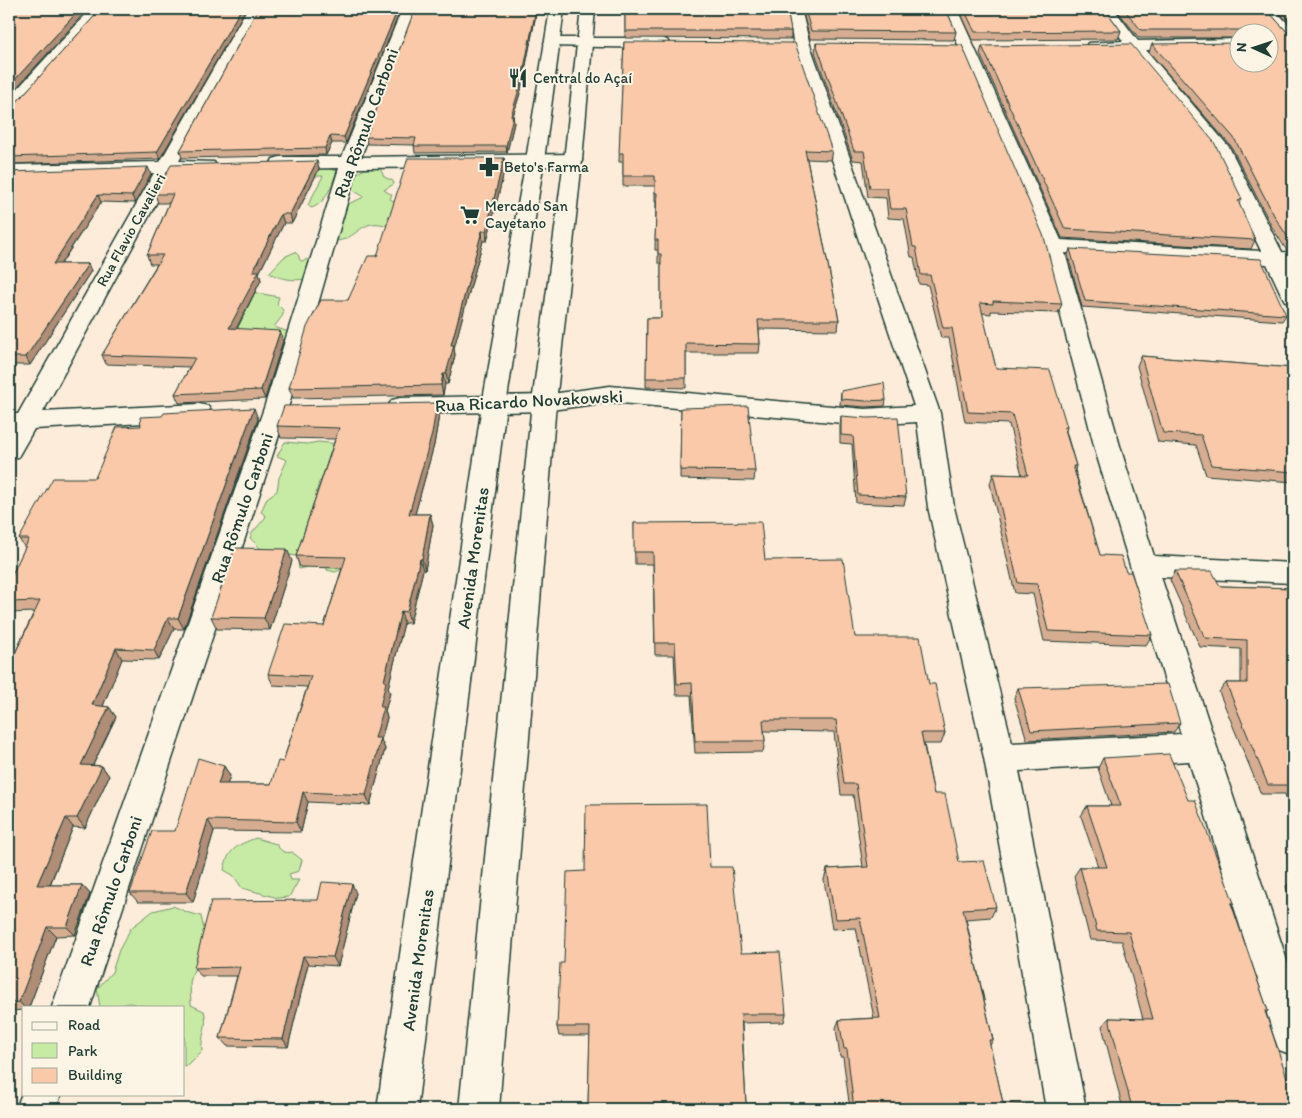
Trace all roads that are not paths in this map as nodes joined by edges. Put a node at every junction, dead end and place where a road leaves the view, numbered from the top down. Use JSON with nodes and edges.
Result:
{"nodes":[{"id":1,"x":99,"y":9,"type":"edge"},
{"id":2,"x":254,"y":9,"type":"edge"},
{"id":3,"x":408,"y":9,"type":"edge"},
{"id":4,"x":557,"y":9,"type":"edge"},
{"id":5,"x":588,"y":9,"type":"edge"},
{"id":6,"x":794,"y":9,"type":"edge"},
{"id":7,"x":950,"y":9,"type":"edge"},
{"id":8,"x":1107,"y":9,"type":"edge"},
{"id":9,"x":1266,"y":9,"type":"edge"},
{"id":10,"x":1293,"y":38,"type":"edge"},
{"id":11,"x":552,"y":43,"type":"junction"},
{"id":12,"x":585,"y":43,"type":"junction"},
{"id":13,"x":674,"y":44,"type":"edge"},
{"id":14,"x":1230,"y":44,"type":"edge"},
{"id":15,"x":1134,"y":45,"type":"junction"},
{"id":16,"x":1075,"y":46,"type":"edge"},
{"id":17,"x":9,"y":108,"type":"edge"},
{"id":18,"x":535,"y":160,"type":"junction"},
{"id":19,"x":573,"y":160,"type":"junction"},
{"id":20,"x":350,"y":161,"type":"junction"},
{"id":21,"x":262,"y":164,"type":"edge"},
{"id":22,"x":223,"y":165,"type":"edge"},
{"id":23,"x":165,"y":167,"type":"junction"},
{"id":24,"x":9,"y":171,"type":"edge"},
{"id":25,"x":1053,"y":246,"type":"junction"},
{"id":26,"x":1284,"y":259,"type":"edge"},
{"id":27,"x":1293,"y":296,"type":"edge"},
{"id":28,"x":544,"y":403,"type":"junction"},
{"id":29,"x":494,"y":405,"type":"junction"},
{"id":30,"x":375,"y":407,"type":"edge"},
{"id":31,"x":218,"y":411,"type":"edge"},
{"id":32,"x":928,"y":414,"type":"junction"},
{"id":33,"x":17,"y":422,"type":"edge"},
{"id":34,"x":9,"y":451,"type":"edge"},
{"id":35,"x":1143,"y":566,"type":"junction"},
{"id":36,"x":1293,"y":573,"type":"edge"},
{"id":37,"x":1199,"y":747,"type":"junction"},
{"id":38,"x":1000,"y":758,"type":"junction"},
{"id":39,"x":71,"y":1006,"type":"edge"},
{"id":40,"x":1293,"y":1036,"type":"edge"},
{"id":41,"x":41,"y":1096,"type":"edge"},
{"id":42,"x":36,"y":1109,"type":"edge"},
{"id":43,"x":397,"y":1109,"type":"edge"},
{"id":44,"x":479,"y":1109,"type":"edge"},
{"id":45,"x":1066,"y":1109,"type":"edge"}],
"edges":[{"from":1,"to":17,"type":"street"},
{"from":2,"to":23,"type":"street","name":"Rua Flavio Cavalieri"},
{"from":3,"to":20,"type":"street","name":"Rua Rômulo Carboni"},
{"from":4,"to":11,"type":"street","name":"Avenida Morenitas"},
{"from":5,"to":12,"type":"street"},
{"from":6,"to":32,"type":"street"},
{"from":7,"to":25,"type":"street"},
{"from":8,"to":15,"type":"street"},
{"from":9,"to":10,"type":"street"},
{"from":11,"to":12,"type":"street"},
{"from":11,"to":18,"type":"street","name":"Avenida Morenitas"},
{"from":12,"to":13,"type":"street"},
{"from":12,"to":19,"type":"street"},
{"from":14,"to":15,"type":"street"},
{"from":15,"to":16,"type":"street"},
{"from":15,"to":26,"type":"street"},
{"from":18,"to":19,"type":"street"},
{"from":18,"to":20,"type":"street"},
{"from":18,"to":29,"type":"street","name":"Avenida Morenitas"},
{"from":19,"to":28,"type":"street"},
{"from":20,"to":21,"type":"street"},
{"from":20,"to":39,"type":"street","name":"Rua Rômulo Carboni"},
{"from":22,"to":23,"type":"street"},
{"from":23,"to":24,"type":"street"},
{"from":23,"to":33,"type":"street","name":"Rua Flavio Cavalieri"},
{"from":25,"to":26,"type":"street"},
{"from":25,"to":35,"type":"street"},
{"from":26,"to":27,"type":"street"},
{"from":28,"to":29,"type":"street","name":"Rua Ricardo Novakowski"},
{"from":28,"to":32,"type":"street","name":"Rua Ricardo Novakowski"},
{"from":28,"to":44,"type":"street"},
{"from":29,"to":30,"type":"street","name":"Rua Ricardo Novakowski"},
{"from":29,"to":43,"type":"street","name":"Avenida Morenitas"},
{"from":31,"to":33,"type":"street"},
{"from":32,"to":38,"type":"street"},
{"from":33,"to":34,"type":"street","name":"Rua Flavio Cavalieri"},
{"from":35,"to":36,"type":"street"},
{"from":35,"to":37,"type":"street"},
{"from":37,"to":38,"type":"street"},
{"from":37,"to":40,"type":"street"},
{"from":38,"to":45,"type":"street"},
{"from":41,"to":42,"type":"street"}]}
